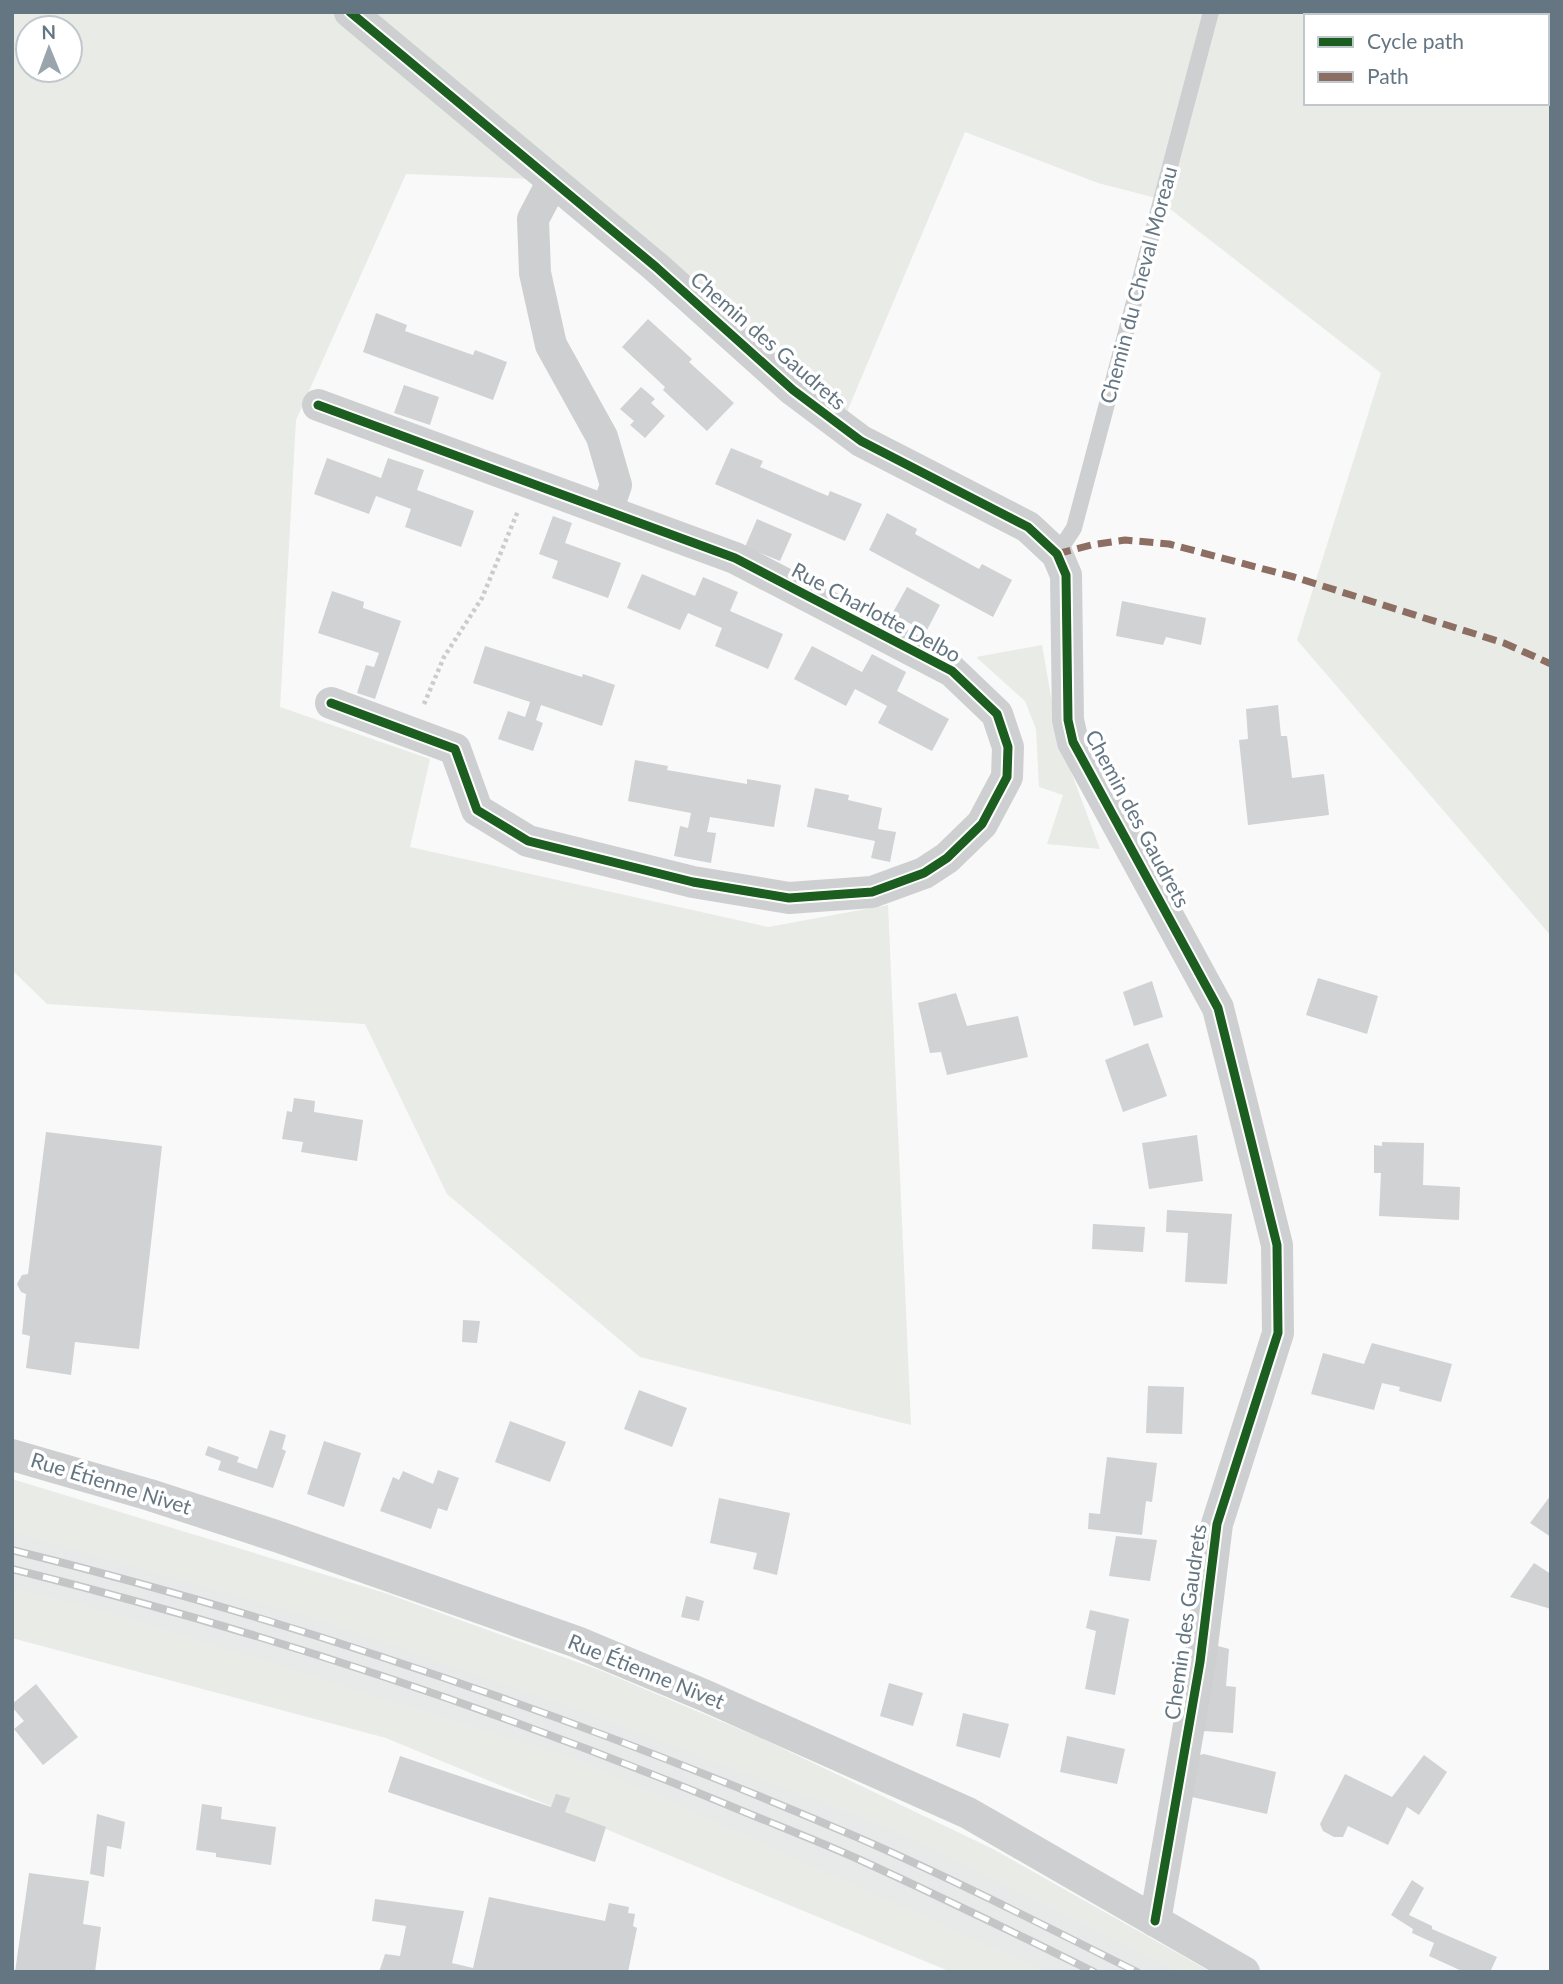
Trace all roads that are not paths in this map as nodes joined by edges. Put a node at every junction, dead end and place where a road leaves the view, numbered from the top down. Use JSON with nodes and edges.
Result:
{"nodes":[{"id":1,"x":350,"y":12,"type":"edge"},
{"id":2,"x":1211,"y":12,"type":"edge"},
{"id":3,"x":553,"y":181,"type":"junction"},
{"id":4,"x":318,"y":405,"type":"dead end"},
{"id":5,"x":607,"y":511,"type":"junction"},
{"id":6,"x":1057,"y":554,"type":"junction"},
{"id":7,"x":331,"y":703,"type":"dead end"},
{"id":8,"x":12,"y":1455,"type":"edge"},
{"id":9,"x":1155,"y":1921,"type":"junction"},
{"id":10,"x":1244,"y":1972,"type":"edge"}],
"edges":[{"from":1,"to":3,"type":"street","name":"Chemin des Gaudrets"},
{"from":2,"to":6,"type":"lane","name":"Chemin du Cheval Moreau"},
{"from":3,"to":5,"type":"street"},
{"from":3,"to":6,"type":"street","name":"Chemin des Gaudrets"},
{"from":4,"to":5,"type":"street","name":"Rue Charlotte Delbo"},
{"from":5,"to":7,"type":"street","name":"Rue Charlotte Delbo"},
{"from":6,"to":9,"type":"street","name":"Chemin des Gaudrets"},
{"from":8,"to":9,"type":"street","name":"Rue Étienne Nivet"},
{"from":9,"to":10,"type":"street","name":"Rue Étienne Nivet"}]}
